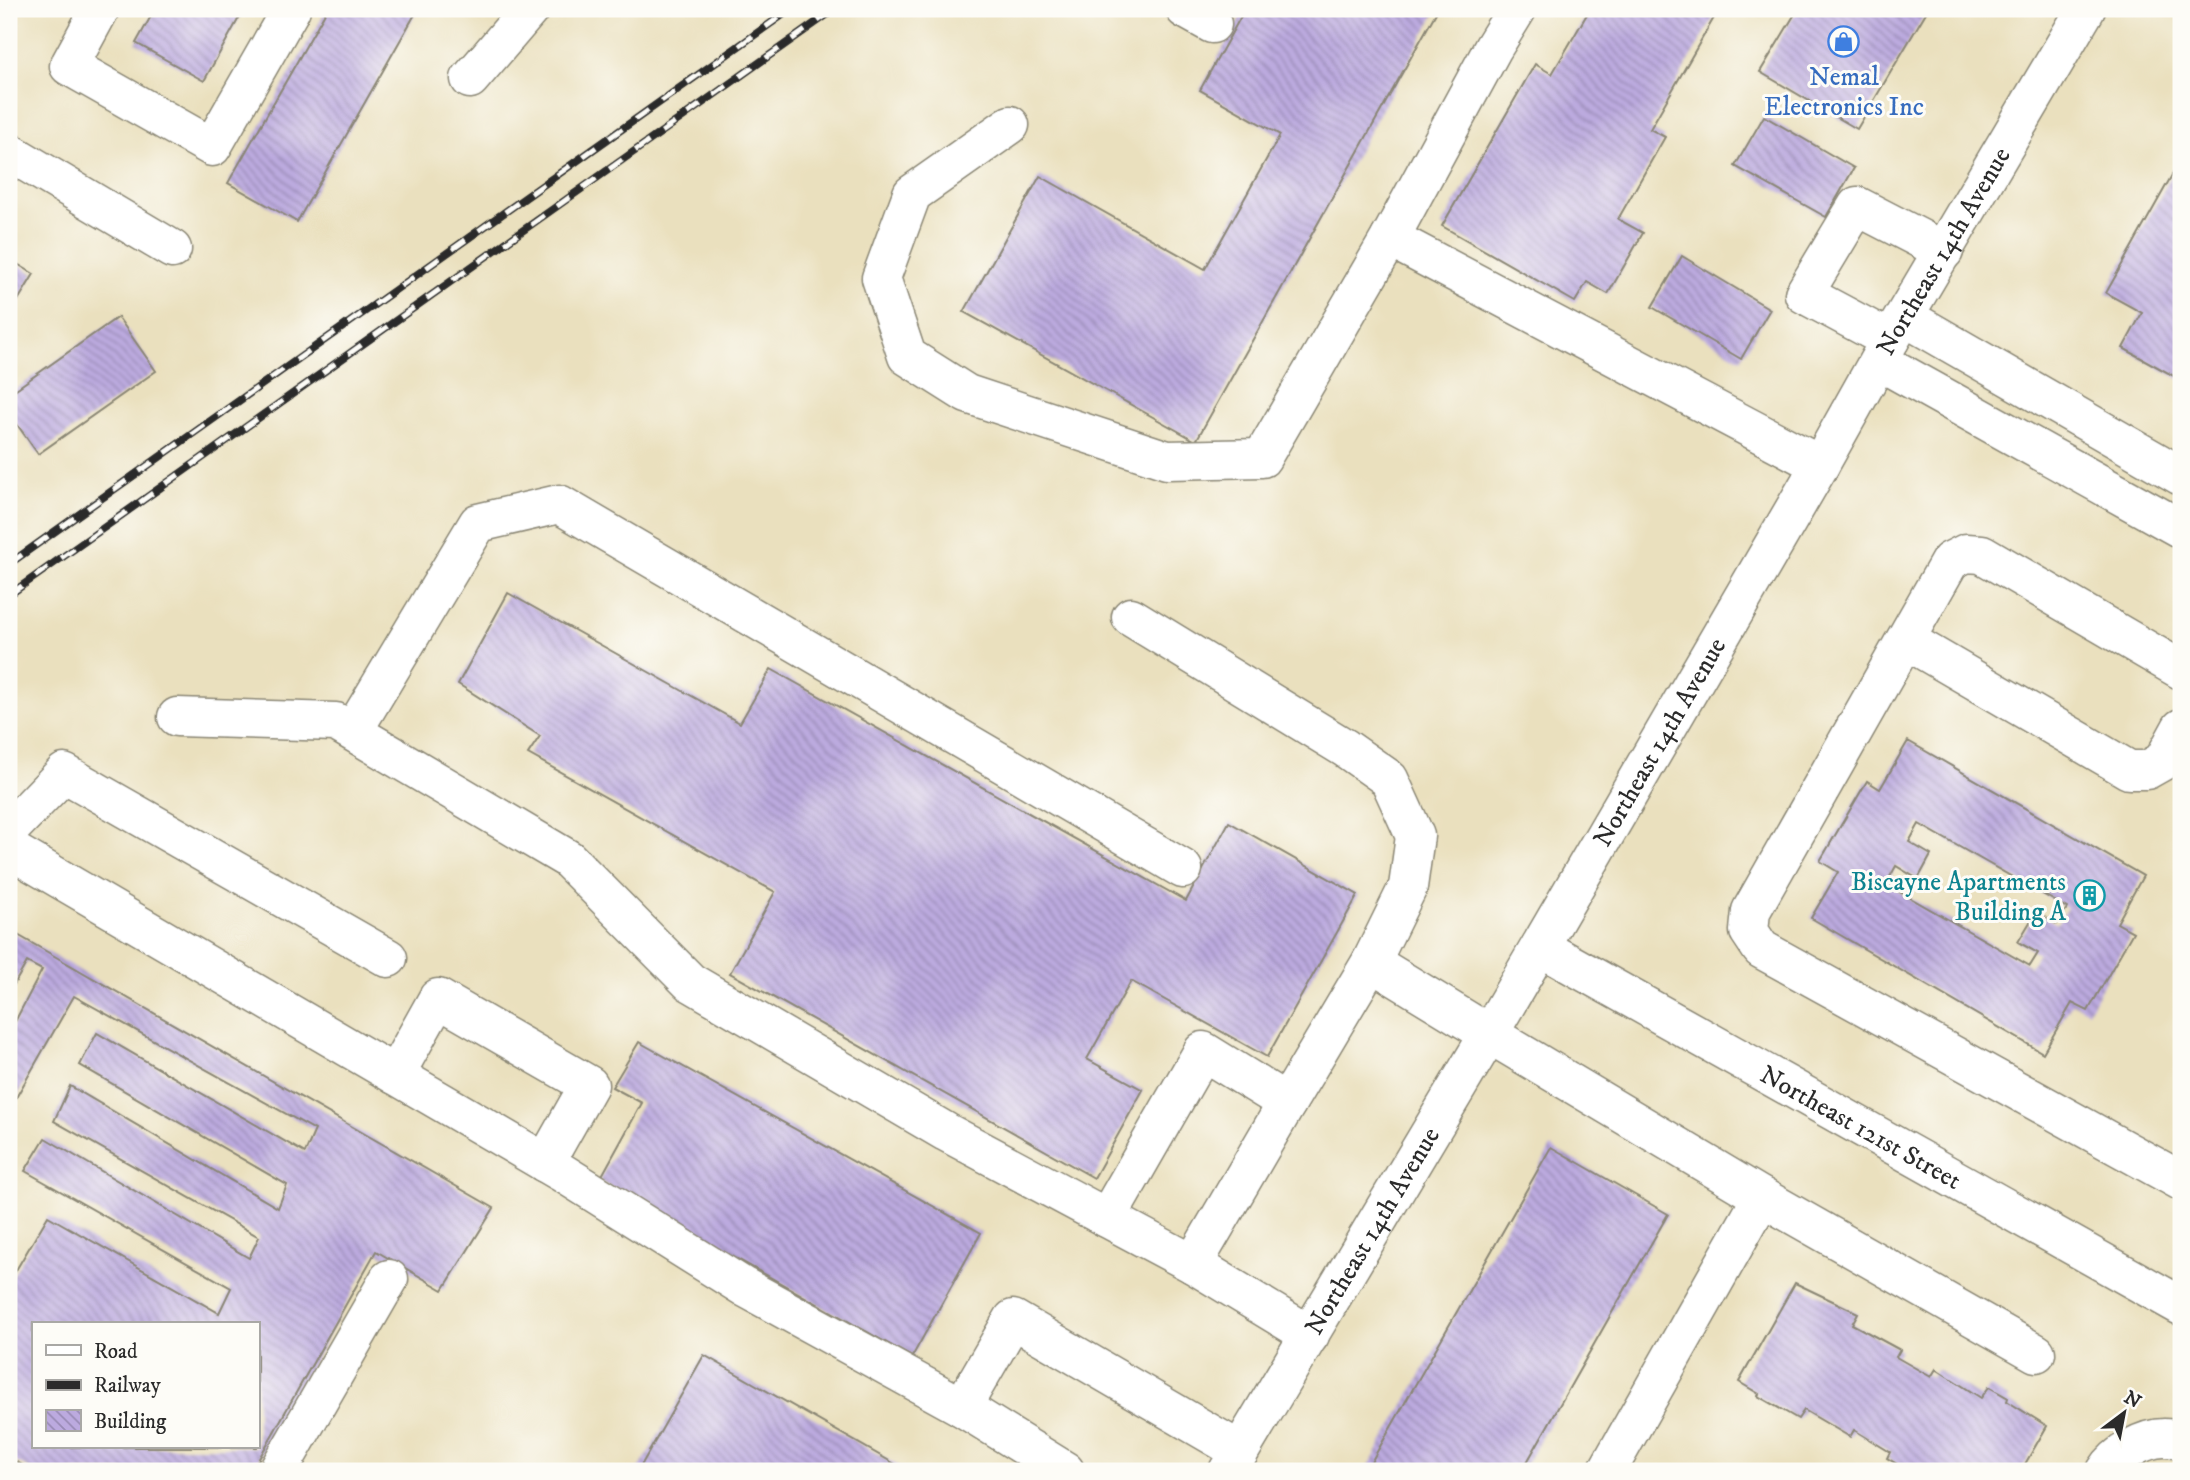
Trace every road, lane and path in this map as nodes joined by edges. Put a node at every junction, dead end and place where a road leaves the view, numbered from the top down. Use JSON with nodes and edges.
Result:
{"nodes":[{"id":1,"x":100,"y":9,"type":"edge"},
{"id":2,"x":291,"y":9,"type":"edge"},
{"id":3,"x":530,"y":9,"type":"edge"},
{"id":4,"x":1517,"y":9,"type":"edge"},
{"id":5,"x":2086,"y":9,"type":"edge"},
{"id":6,"x":470,"y":79,"type":"dead end"},
{"id":7,"x":1010,"y":125,"type":"dead end"},
{"id":8,"x":9,"y":152,"type":"edge"},
{"id":9,"x":1390,"y":238,"type":"junction"},
{"id":10,"x":172,"y":249,"type":"dead end"},
{"id":11,"x":1944,"y":251,"type":"junction"},
{"id":12,"x":1891,"y":339,"type":"junction"},
{"id":13,"x":2035,"y":393,"type":"junction"},
{"id":14,"x":2012,"y":435,"type":"junction"},
{"id":15,"x":1820,"y":466,"type":"junction"},
{"id":16,"x":2181,"y":476,"type":"edge"},
{"id":17,"x":2181,"y":529,"type":"edge"},
{"id":18,"x":1131,"y":617,"type":"dead end"},
{"id":19,"x":1906,"y":640,"type":"junction"},
{"id":20,"x":2181,"y":670,"type":"edge"},
{"id":21,"x":177,"y":717,"type":"dead end"},
{"id":22,"x":2181,"y":728,"type":"edge"},
{"id":23,"x":352,"y":731,"type":"junction"},
{"id":24,"x":9,"y":830,"type":"edge"},
{"id":25,"x":9,"y":849,"type":"edge"},
{"id":26,"x":1183,"y":869,"type":"dead end"},
{"id":27,"x":1540,"y":947,"type":"junction"},
{"id":28,"x":388,"y":958,"type":"dead end"},
{"id":29,"x":1371,"y":961,"type":"junction"},
{"id":30,"x":1489,"y":1034,"type":"junction"},
{"id":31,"x":395,"y":1075,"type":"junction"},
{"id":32,"x":1287,"y":1103,"type":"junction"},
{"id":33,"x":545,"y":1163,"type":"junction"},
{"id":34,"x":2181,"y":1181,"type":"edge"},
{"id":35,"x":1762,"y":1197,"type":"junction"},
{"id":36,"x":1107,"y":1218,"type":"junction"},
{"id":37,"x":1193,"y":1264,"type":"junction"},
{"id":38,"x":389,"y":1279,"type":"dead end"},
{"id":39,"x":2181,"y":1306,"type":"edge"},
{"id":40,"x":1310,"y":1335,"type":"junction"},
{"id":41,"x":2036,"y":1353,"type":"dead end"},
{"id":42,"x":962,"y":1407,"type":"junction"},
{"id":43,"x":2181,"y":1440,"type":"edge"},
{"id":44,"x":1234,"y":1461,"type":"edge"},
{"id":45,"x":278,"y":1471,"type":"edge"},
{"id":46,"x":1065,"y":1471,"type":"edge"},
{"id":47,"x":1607,"y":1471,"type":"edge"},
{"id":48,"x":2106,"y":1471,"type":"edge"}],
"edges":[{"from":1,"to":2,"type":"street"},
{"from":3,"to":6,"type":"street"},
{"from":4,"to":9,"type":"street"},
{"from":5,"to":11,"type":"street","name":"Northeast 14th Avenue"},
{"from":7,"to":9,"type":"street"},
{"from":8,"to":10,"type":"street"},
{"from":9,"to":15,"type":"street"},
{"from":11,"to":12,"type":"street","name":"Northeast 14th Avenue"},
{"from":11,"to":12,"type":"street"},
{"from":12,"to":13,"type":"street"},
{"from":12,"to":14,"type":"street"},
{"from":12,"to":15,"type":"street","name":"Northeast 14th Avenue"},
{"from":13,"to":14,"type":"street"},
{"from":13,"to":16,"type":"street"},
{"from":14,"to":17,"type":"street"},
{"from":15,"to":27,"type":"street","name":"Northeast 14th Avenue"},
{"from":18,"to":29,"type":"street"},
{"from":19,"to":20,"type":"street"},
{"from":19,"to":22,"type":"street"},
{"from":19,"to":34,"type":"street"},
{"from":21,"to":23,"type":"street"},
{"from":23,"to":26,"type":"street"},
{"from":23,"to":36,"type":"street"},
{"from":24,"to":28,"type":"street"},
{"from":25,"to":31,"type":"street"},
{"from":27,"to":30,"type":"street","name":"Northeast 14th Avenue"},
{"from":27,"to":39,"type":"street","name":"Northeast 121st Street"},
{"from":29,"to":30,"type":"street"},
{"from":29,"to":32,"type":"street"},
{"from":30,"to":35,"type":"street"},
{"from":30,"to":40,"type":"street","name":"Northeast 14th Avenue"},
{"from":31,"to":33,"type":"street"},
{"from":31,"to":33,"type":"street"},
{"from":32,"to":36,"type":"street"},
{"from":32,"to":37,"type":"street"},
{"from":33,"to":42,"type":"street"},
{"from":35,"to":41,"type":"street"},
{"from":35,"to":47,"type":"street"},
{"from":36,"to":37,"type":"street"},
{"from":37,"to":40,"type":"street"},
{"from":38,"to":45,"type":"street"},
{"from":40,"to":44,"type":"street","name":"Northeast 14th Avenue"},
{"from":42,"to":44,"type":"street"},
{"from":42,"to":46,"type":"street"},
{"from":43,"to":48,"type":"street"}]}
